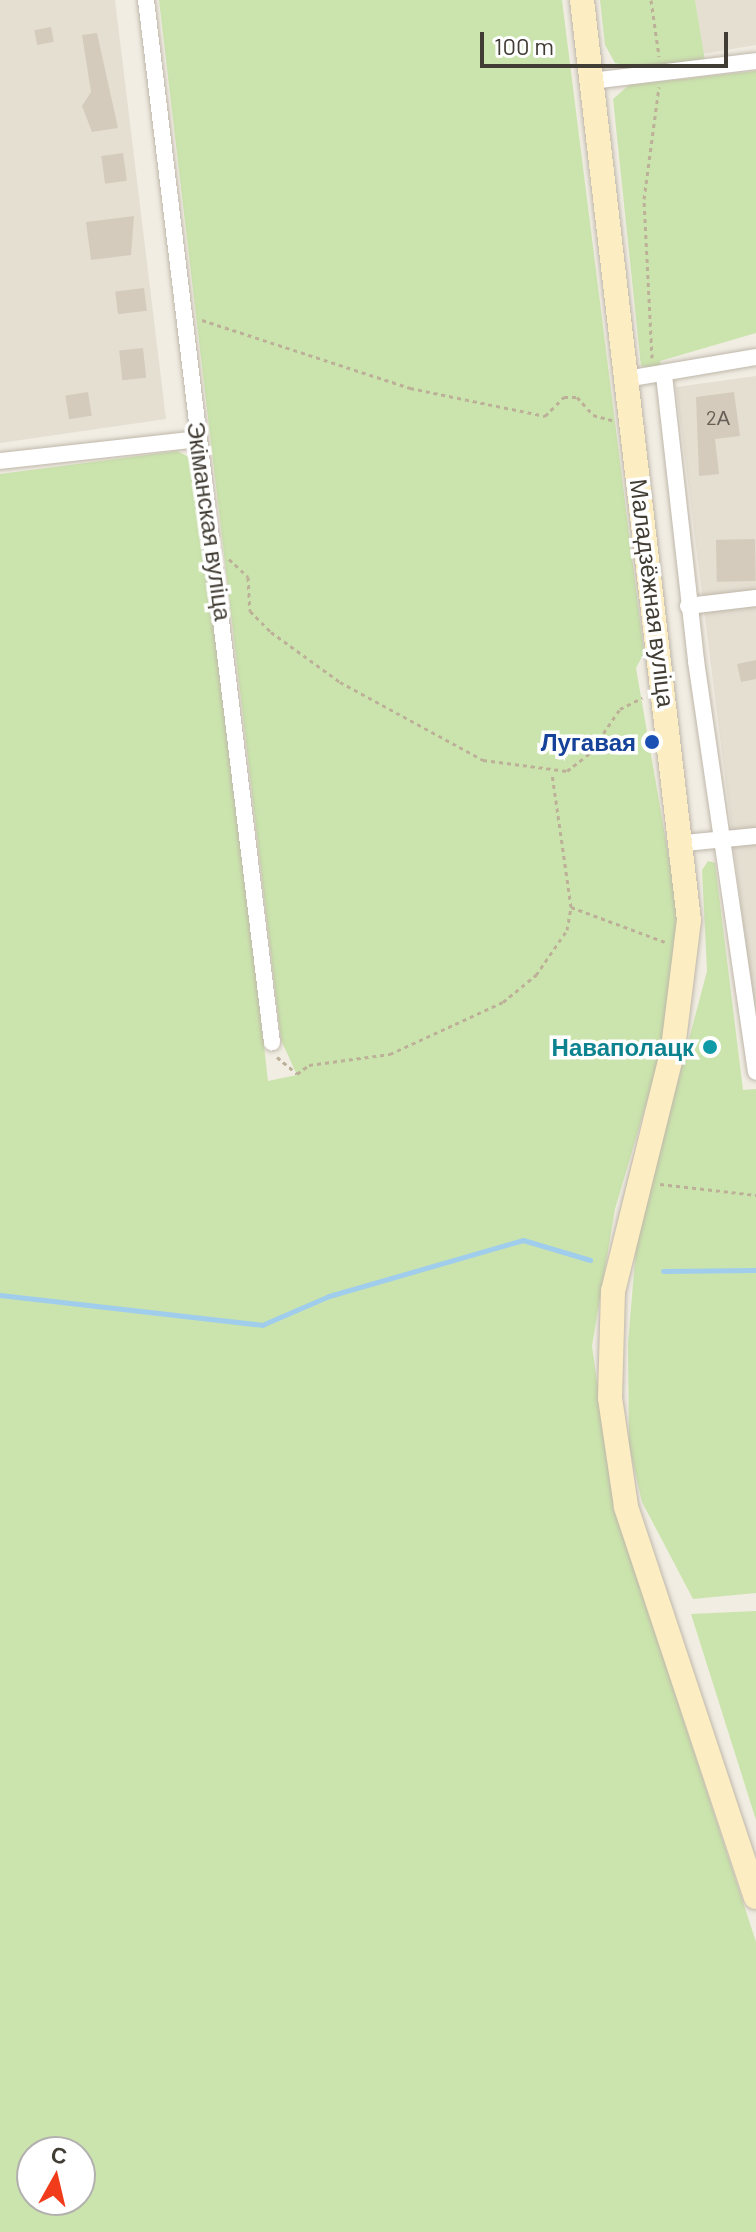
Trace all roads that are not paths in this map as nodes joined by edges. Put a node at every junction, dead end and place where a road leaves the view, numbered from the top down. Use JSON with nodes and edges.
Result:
{"nodes":[{"id":1,"x":146,"y":0,"type":"edge"},
{"id":2,"x":582,"y":0,"type":"edge"},
{"id":3,"x":756,"y":61,"type":"edge"},
{"id":4,"x":591,"y":81,"type":"junction"},
{"id":5,"x":756,"y":357,"type":"edge"},
{"id":6,"x":664,"y":375,"type":"junction"},
{"id":7,"x":626,"y":379,"type":"junction"},
{"id":8,"x":198,"y":439,"type":"junction"},
{"id":9,"x":0,"y":461,"type":"edge"},
{"id":10,"x":756,"y":598,"type":"edge"},
{"id":11,"x":688,"y":606,"type":"junction"},
{"id":12,"x":756,"y":836,"type":"edge"},
{"id":13,"x":720,"y":840,"type":"junction"},
{"id":14,"x":685,"y":843,"type":"junction"},
{"id":15,"x":272,"y":1042,"type":"road end"},
{"id":16,"x":755,"y":1072,"type":"edge"},
{"id":17,"x":756,"y":1897,"type":"edge"}],
"edges":[{"from":1,"to":8,"type":"street","name":"Экіманская вуліца"},
{"from":2,"to":4,"type":"main road","name":"Маладзёжная вуліца"},
{"from":3,"to":4,"type":"street"},
{"from":4,"to":7,"type":"main road","name":"Маладзёжная вуліца"},
{"from":5,"to":6,"type":"street"},
{"from":6,"to":7,"type":"street"},
{"from":6,"to":11,"type":"street"},
{"from":7,"to":14,"type":"main road","name":"Маладзёжная вуліца"},
{"from":8,"to":9,"type":"street"},
{"from":8,"to":15,"type":"street","name":"Экіманская вуліца"},
{"from":10,"to":11,"type":"street"},
{"from":11,"to":13,"type":"street"},
{"from":12,"to":13,"type":"street"},
{"from":13,"to":14,"type":"street"},
{"from":13,"to":16,"type":"street"},
{"from":14,"to":17,"type":"main road","name":"Маладзёжная вуліца"}]}
